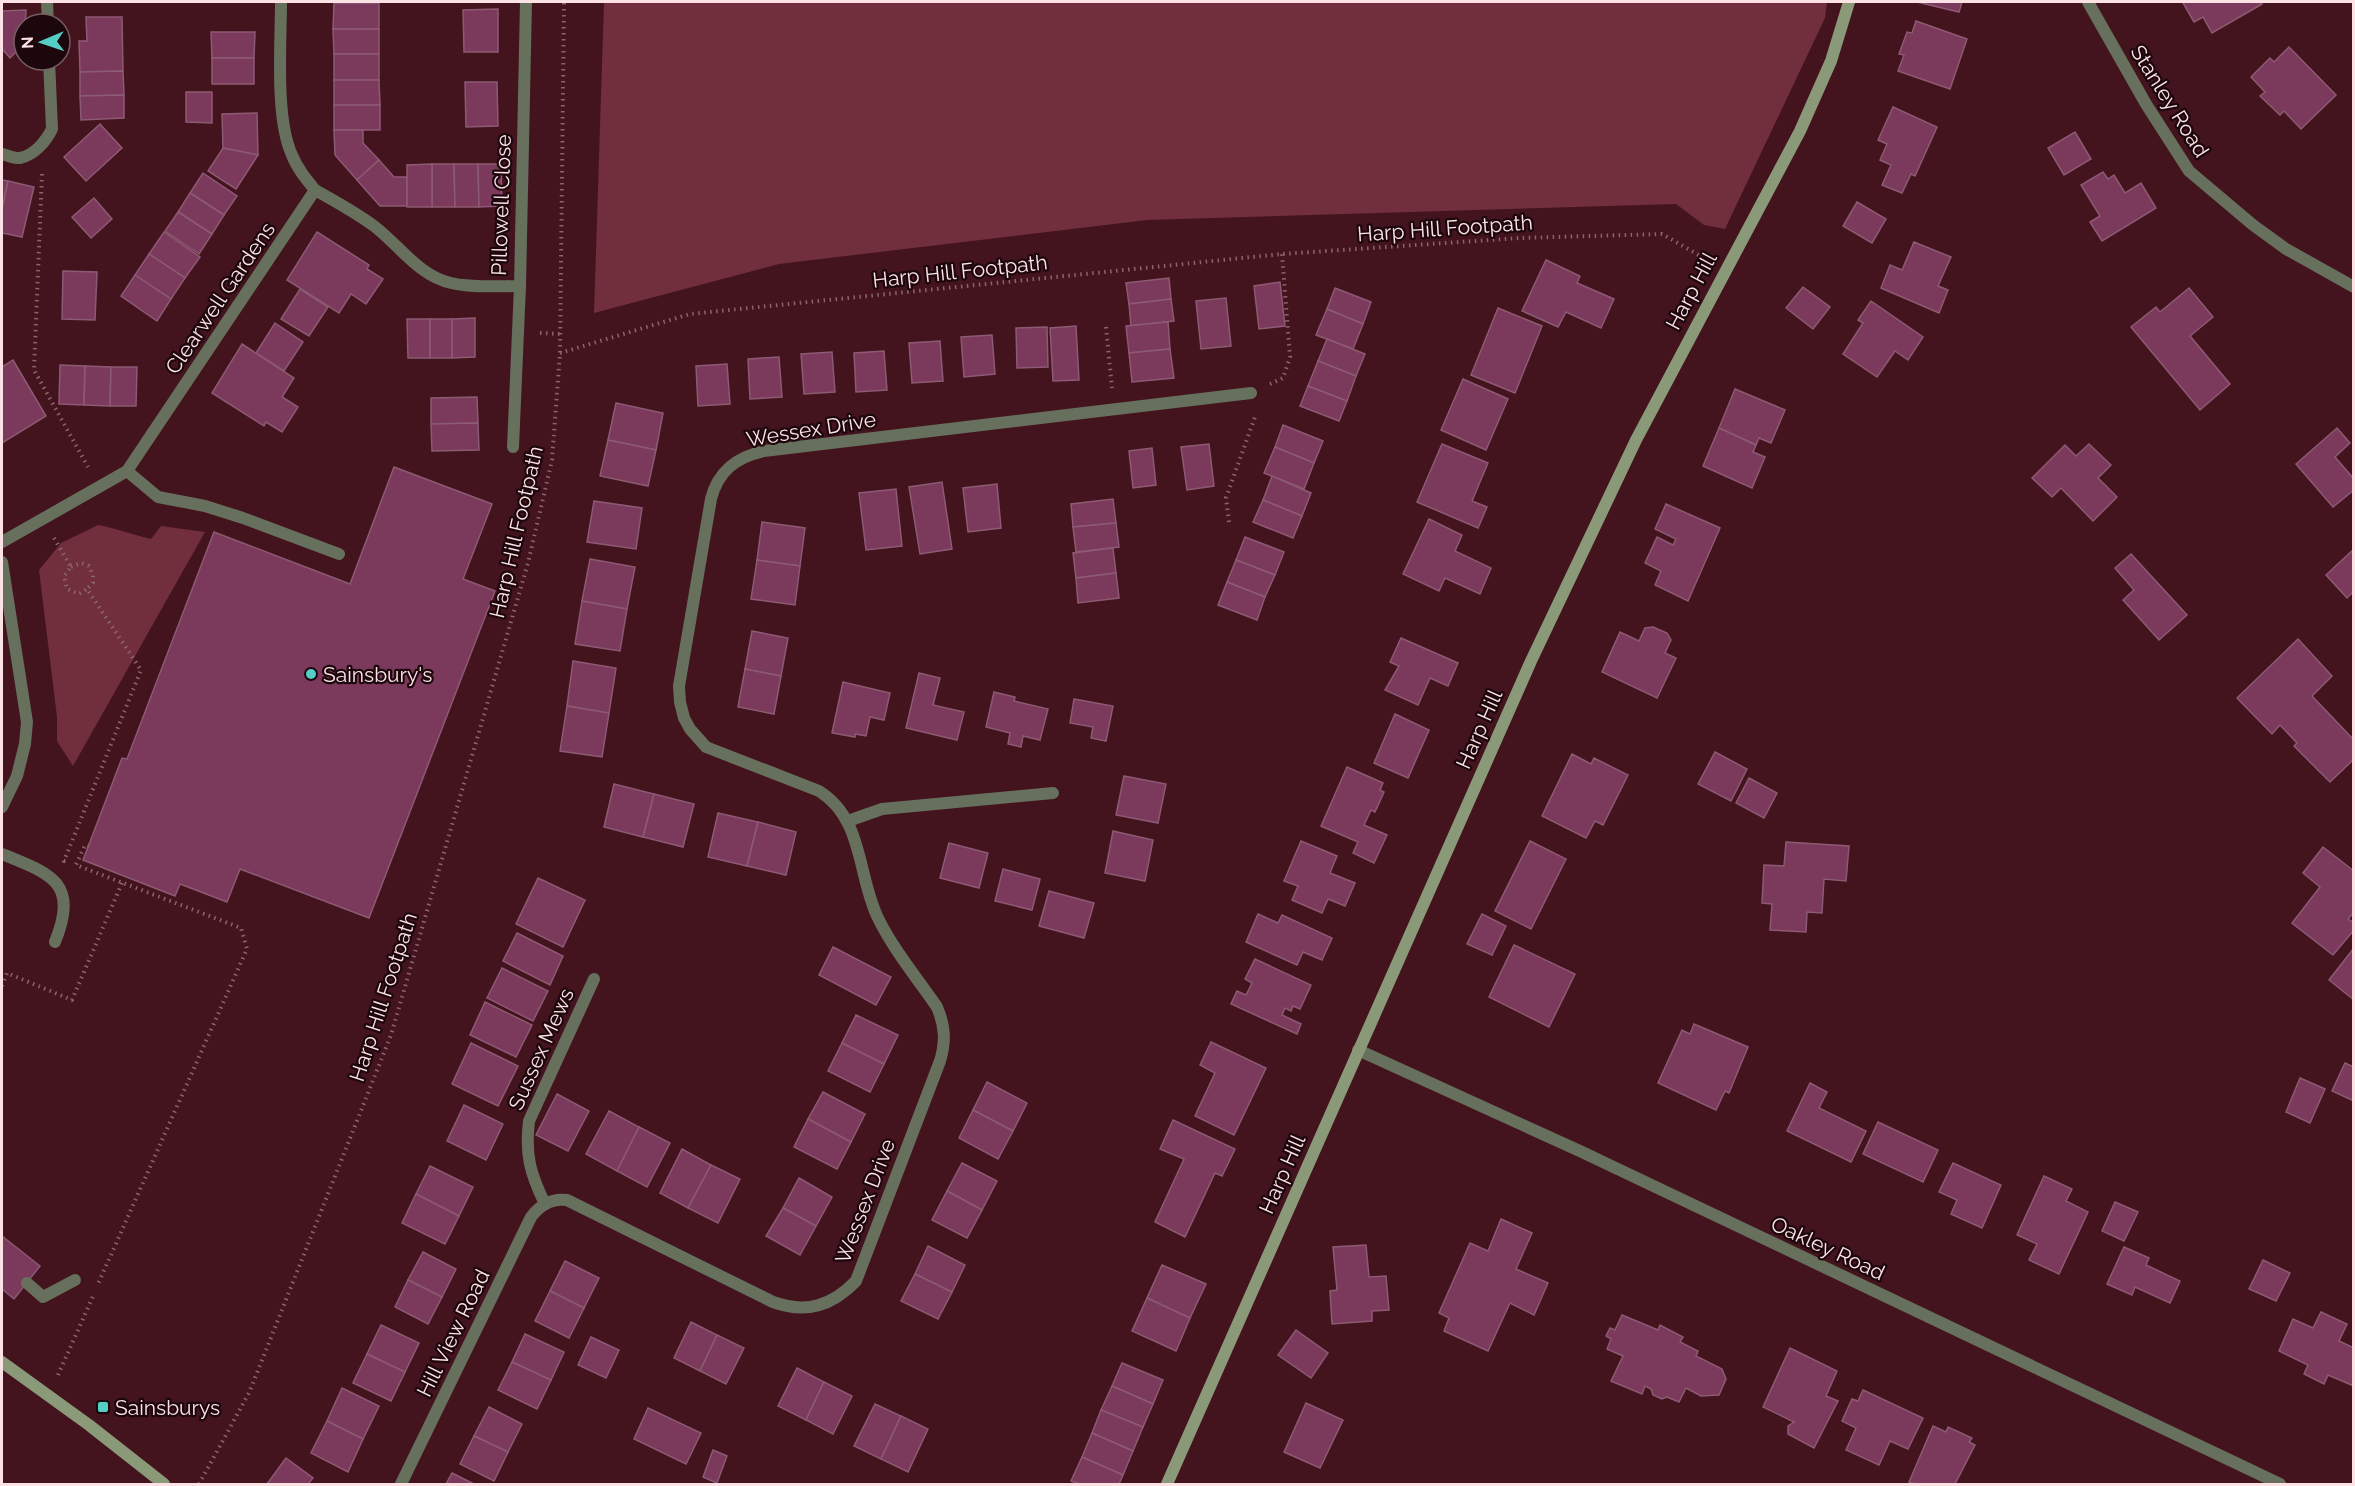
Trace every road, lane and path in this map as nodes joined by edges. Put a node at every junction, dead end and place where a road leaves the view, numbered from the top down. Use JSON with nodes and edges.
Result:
{"nodes":[{"id":1,"x":281,"y":2,"type":"edge"},
{"id":2,"x":526,"y":2,"type":"edge"},
{"id":3,"x":564,"y":2,"type":"edge"},
{"id":4,"x":1849,"y":2,"type":"edge"},
{"id":5,"x":2088,"y":2,"type":"edge"},
{"id":6,"x":50,"y":72,"type":"edge"},
{"id":7,"x":43,"y":143,"type":"junction"},
{"id":8,"x":2,"y":154,"type":"edge"},
{"id":9,"x":315,"y":190,"type":"junction"},
{"id":10,"x":1282,"y":254,"type":"junction"},
{"id":11,"x":1725,"y":268,"type":"junction"},
{"id":12,"x":520,"y":286,"type":"junction"},
{"id":13,"x":2354,"y":286,"type":"edge"},
{"id":14,"x":1106,"y":327,"type":"dead end"},
{"id":15,"x":560,"y":353,"type":"junction"},
{"id":16,"x":1251,"y":393,"type":"junction"},
{"id":17,"x":1114,"y":409,"type":"junction"},
{"id":18,"x":513,"y":447,"type":"dead end"},
{"id":19,"x":127,"y":471,"type":"junction"},
{"id":20,"x":100,"y":488,"type":"junction"},
{"id":21,"x":42,"y":520,"type":"junction"},
{"id":22,"x":1229,"y":522,"type":"dead end"},
{"id":23,"x":2,"y":542,"type":"edge"},
{"id":24,"x":339,"y":554,"type":"dead end"},
{"id":25,"x":2,"y":562,"type":"edge"},
{"id":26,"x":71,"y":567,"type":"junction"},
{"id":27,"x":87,"y":590,"type":"junction"},
{"id":28,"x":1053,"y":793,"type":"dead end"},
{"id":29,"x":2,"y":807,"type":"edge"},
{"id":30,"x":848,"y":821,"type":"junction"},
{"id":31,"x":88,"y":846,"type":"dead end"},
{"id":32,"x":2,"y":854,"type":"edge"},
{"id":33,"x":76,"y":865,"type":"junction"},
{"id":34,"x":55,"y":942,"type":"dead end"},
{"id":35,"x":594,"y":980,"type":"dead end"},
{"id":36,"x":1358,"y":1050,"type":"junction"},
{"id":37,"x":545,"y":1204,"type":"junction"},
{"id":38,"x":75,"y":1280,"type":"dead end"},
{"id":39,"x":27,"y":1283,"type":"dead end"},
{"id":40,"x":2,"y":1362,"type":"edge"},
{"id":41,"x":49,"y":1395,"type":"junction"},
{"id":42,"x":164,"y":1485,"type":"edge"},
{"id":43,"x":199,"y":1485,"type":"edge"},
{"id":44,"x":401,"y":1485,"type":"edge"},
{"id":45,"x":1167,"y":1485,"type":"edge"},
{"id":46,"x":2280,"y":1485,"type":"edge"}],
"edges":[{"from":1,"to":9,"type":"street"},
{"from":2,"to":12,"type":"street","name":"Pillowell Close"},
{"from":3,"to":15,"type":"path"},
{"from":4,"to":11,"type":"street","name":"Harp Hill"},
{"from":5,"to":13,"type":"street","name":"Stanley Road"},
{"from":6,"to":7,"type":"street"},
{"from":7,"to":8,"type":"street"},
{"from":7,"to":20,"type":"path"},
{"from":9,"to":12,"type":"street","name":"Pillowell Close"},
{"from":9,"to":19,"type":"street","name":"Clearwell Gardens"},
{"from":10,"to":11,"type":"path","name":"Harp Hill Footpath"},
{"from":10,"to":15,"type":"path","name":"Harp Hill Footpath"},
{"from":10,"to":16,"type":"path"},
{"from":11,"to":36,"type":"street","name":"Harp Hill"},
{"from":12,"to":18,"type":"street"},
{"from":14,"to":17,"type":"path"},
{"from":15,"to":43,"type":"path","name":"Harp Hill Footpath"},
{"from":16,"to":17,"type":"street","name":"Wessex Drive"},
{"from":16,"to":22,"type":"path"},
{"from":17,"to":30,"type":"street","name":"Wessex Drive"},
{"from":19,"to":20,"type":"street","name":"Clearwell Gardens"},
{"from":19,"to":24,"type":"street"},
{"from":20,"to":21,"type":"street","name":"Clearwell Gardens"},
{"from":21,"to":23,"type":"street","name":"Clearwell Gardens"},
{"from":21,"to":26,"type":"path"},
{"from":25,"to":29,"type":"street"},
{"from":26,"to":27,"type":"path"},
{"from":26,"to":27,"type":"path"},
{"from":27,"to":33,"type":"path"},
{"from":28,"to":30,"type":"street"},
{"from":30,"to":37,"type":"street","name":"Wessex Drive"},
{"from":31,"to":33,"type":"path"},
{"from":32,"to":34,"type":"street"},
{"from":33,"to":41,"type":"path"},
{"from":35,"to":37,"type":"street","name":"Sussex Mews"},
{"from":36,"to":45,"type":"street","name":"Harp Hill"},
{"from":36,"to":46,"type":"street","name":"Oakley Road"},
{"from":37,"to":44,"type":"street","name":"Hill View Road"},
{"from":38,"to":39,"type":"street"},
{"from":40,"to":41,"type":"street"},
{"from":41,"to":42,"type":"street"}]}
